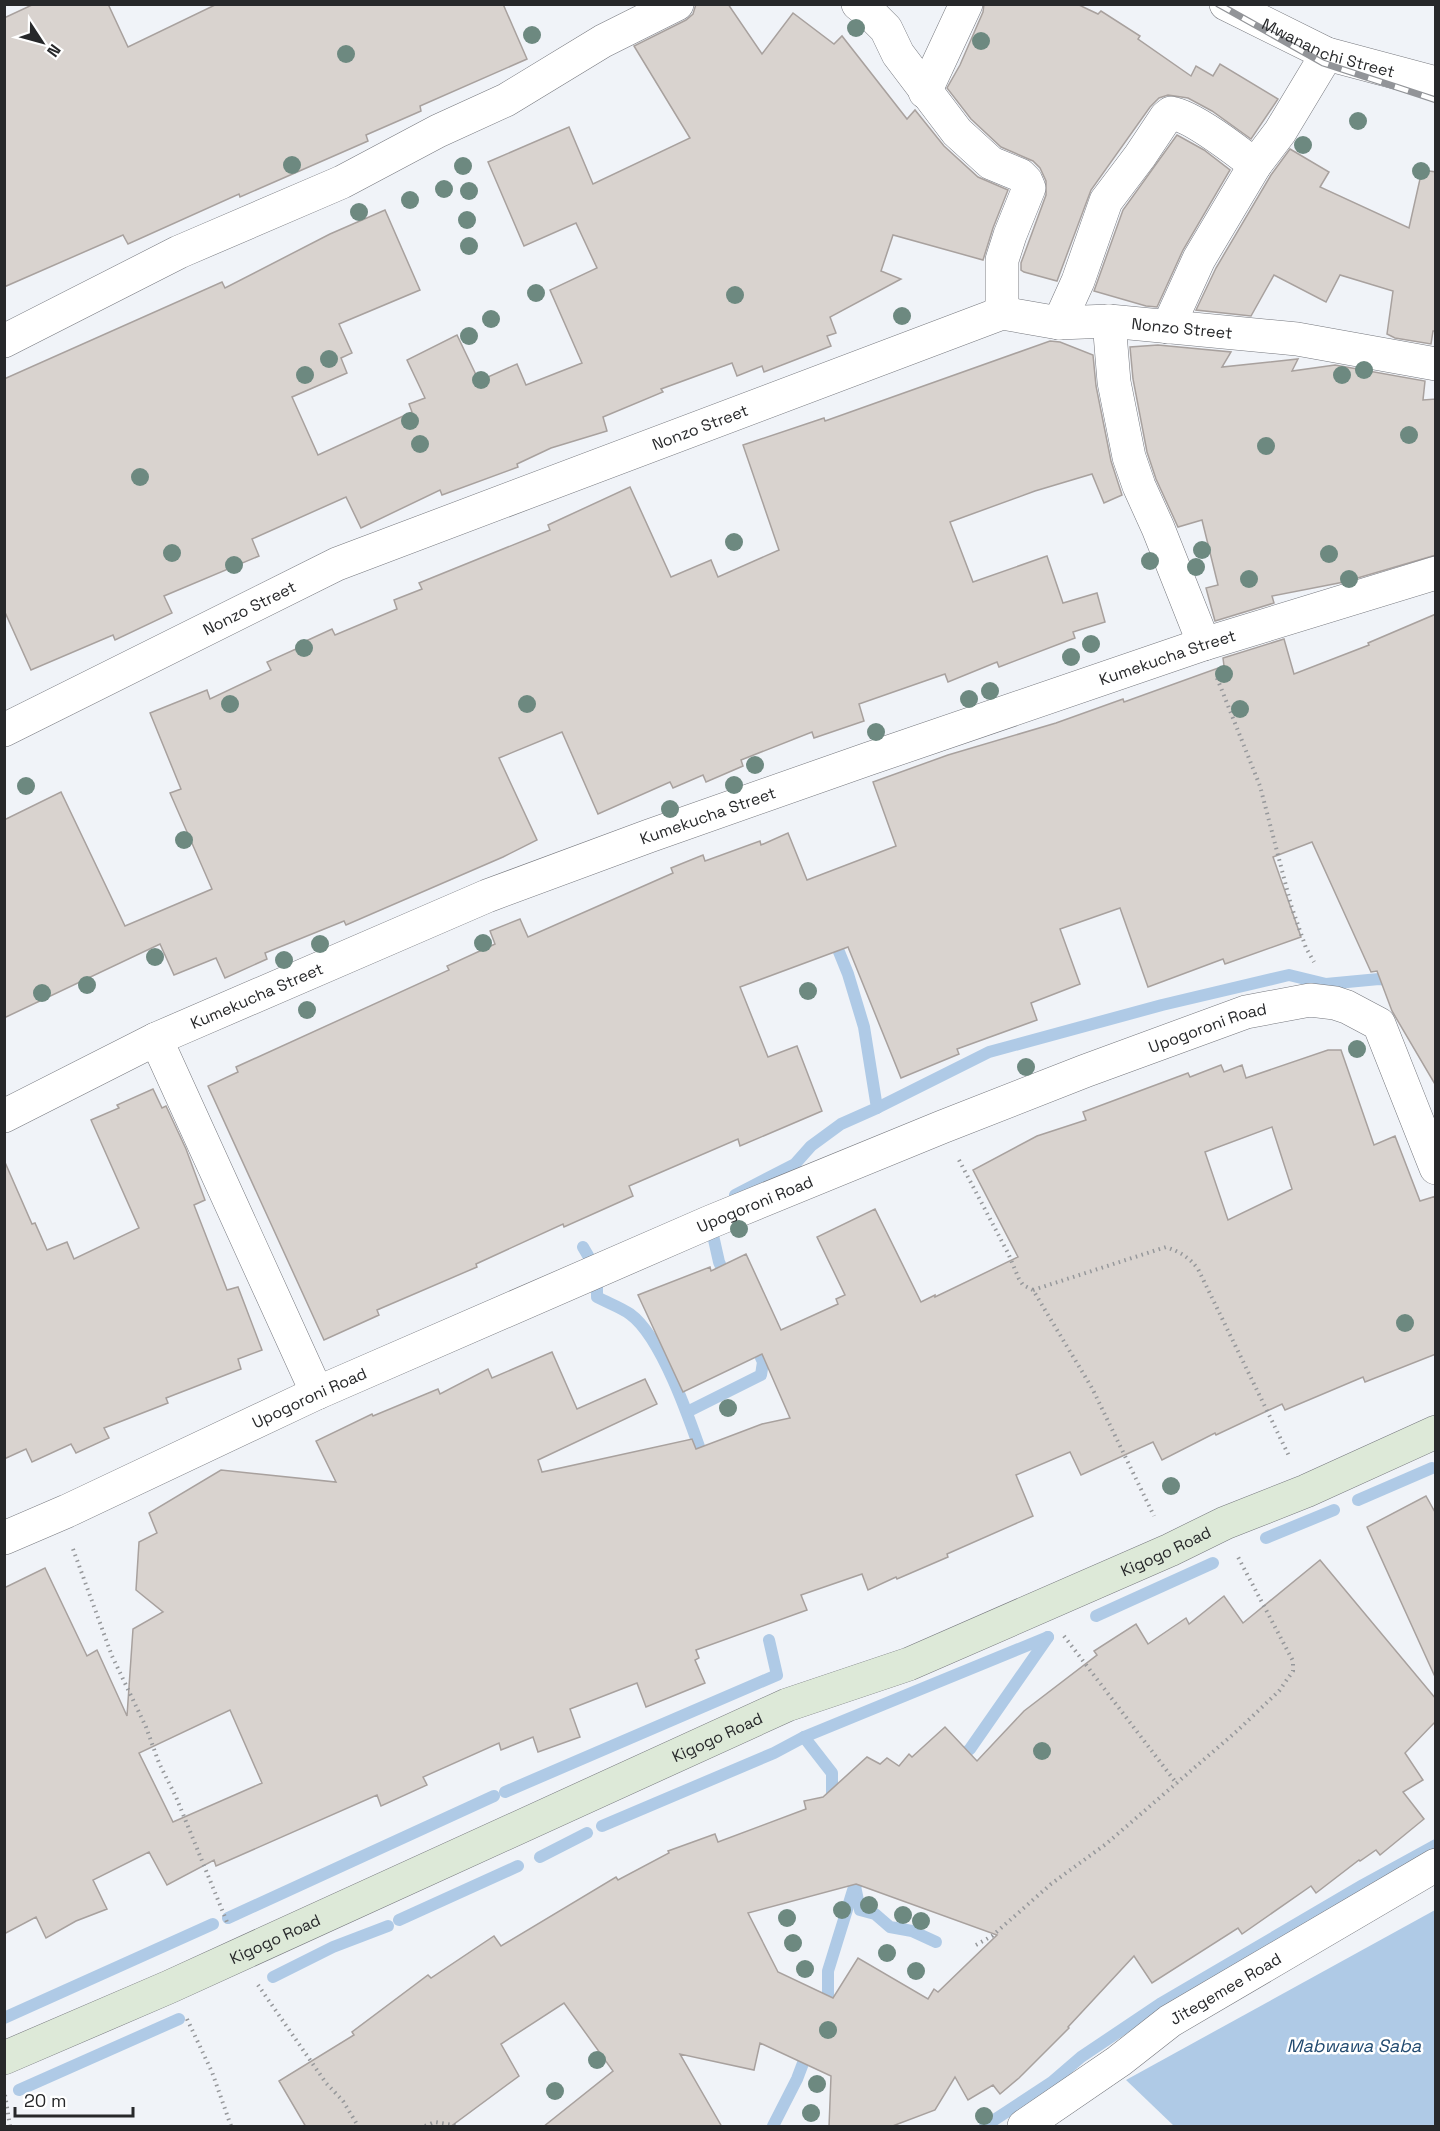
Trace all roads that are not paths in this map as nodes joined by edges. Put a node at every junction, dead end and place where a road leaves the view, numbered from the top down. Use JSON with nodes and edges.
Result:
{"nodes":[{"id":1,"x":676,"y":4,"type":"edge"},
{"id":2,"x":858,"y":4,"type":"edge"},
{"id":3,"x":966,"y":4,"type":"edge"},
{"id":4,"x":1226,"y":4,"type":"edge"},
{"id":5,"x":1327,"y":54,"type":"junction"},
{"id":6,"x":1436,"y":83,"type":"edge"},
{"id":7,"x":925,"y":92,"type":"junction"},
{"id":8,"x":1255,"y":165,"type":"junction"},
{"id":9,"x":1002,"y":313,"type":"junction"},
{"id":10,"x":1109,"y":321,"type":"junction"},
{"id":11,"x":1059,"y":323,"type":"junction"},
{"id":12,"x":1168,"y":327,"type":"junction"},
{"id":13,"x":4,"y":341,"type":"edge"},
{"id":14,"x":1436,"y":364,"type":"edge"},
{"id":15,"x":1436,"y":573,"type":"edge"},
{"id":16,"x":1204,"y":644,"type":"junction"},
{"id":17,"x":4,"y":730,"type":"edge"},
{"id":18,"x":156,"y":1039,"type":"junction"},
{"id":19,"x":4,"y":1116,"type":"edge"},
{"id":20,"x":1436,"y":1168,"type":"edge"},
{"id":21,"x":317,"y":1393,"type":"junction"},
{"id":22,"x":1436,"y":1432,"type":"edge"},
{"id":23,"x":4,"y":1538,"type":"edge"},
{"id":24,"x":1436,"y":1865,"type":"edge"},
{"id":25,"x":4,"y":2058,"type":"edge"},
{"id":26,"x":1024,"y":2127,"type":"edge"}],
"edges":[{"from":1,"to":13,"type":"street"},
{"from":2,"to":7,"type":"street"},
{"from":3,"to":7,"type":"street"},
{"from":4,"to":5,"type":"street","name":"Mwananchi Street"},
{"from":5,"to":6,"type":"street","name":"Mwananchi Street"},
{"from":5,"to":8,"type":"street"},
{"from":7,"to":9,"type":"street"},
{"from":8,"to":11,"type":"street"},
{"from":8,"to":12,"type":"street"},
{"from":9,"to":11,"type":"street","name":"Nonzo Street"},
{"from":9,"to":17,"type":"street","name":"Nonzo Street"},
{"from":10,"to":11,"type":"street","name":"Nonzo Street"},
{"from":10,"to":12,"type":"street","name":"Nonzo Street"},
{"from":10,"to":16,"type":"street"},
{"from":12,"to":14,"type":"street","name":"Nonzo Street"},
{"from":15,"to":16,"type":"street","name":"Kumekucha Street"},
{"from":16,"to":18,"type":"street","name":"Kumekucha Street"},
{"from":18,"to":19,"type":"street","name":"Kumekucha Street"},
{"from":18,"to":21,"type":"street"},
{"from":20,"to":21,"type":"street","name":"Upogoroni Road"},
{"from":21,"to":23,"type":"street","name":"Upogoroni Road"},
{"from":22,"to":25,"type":"main road","name":"Kigogo Road"},
{"from":24,"to":26,"type":"street","name":"Jitegemee Road"}]}
